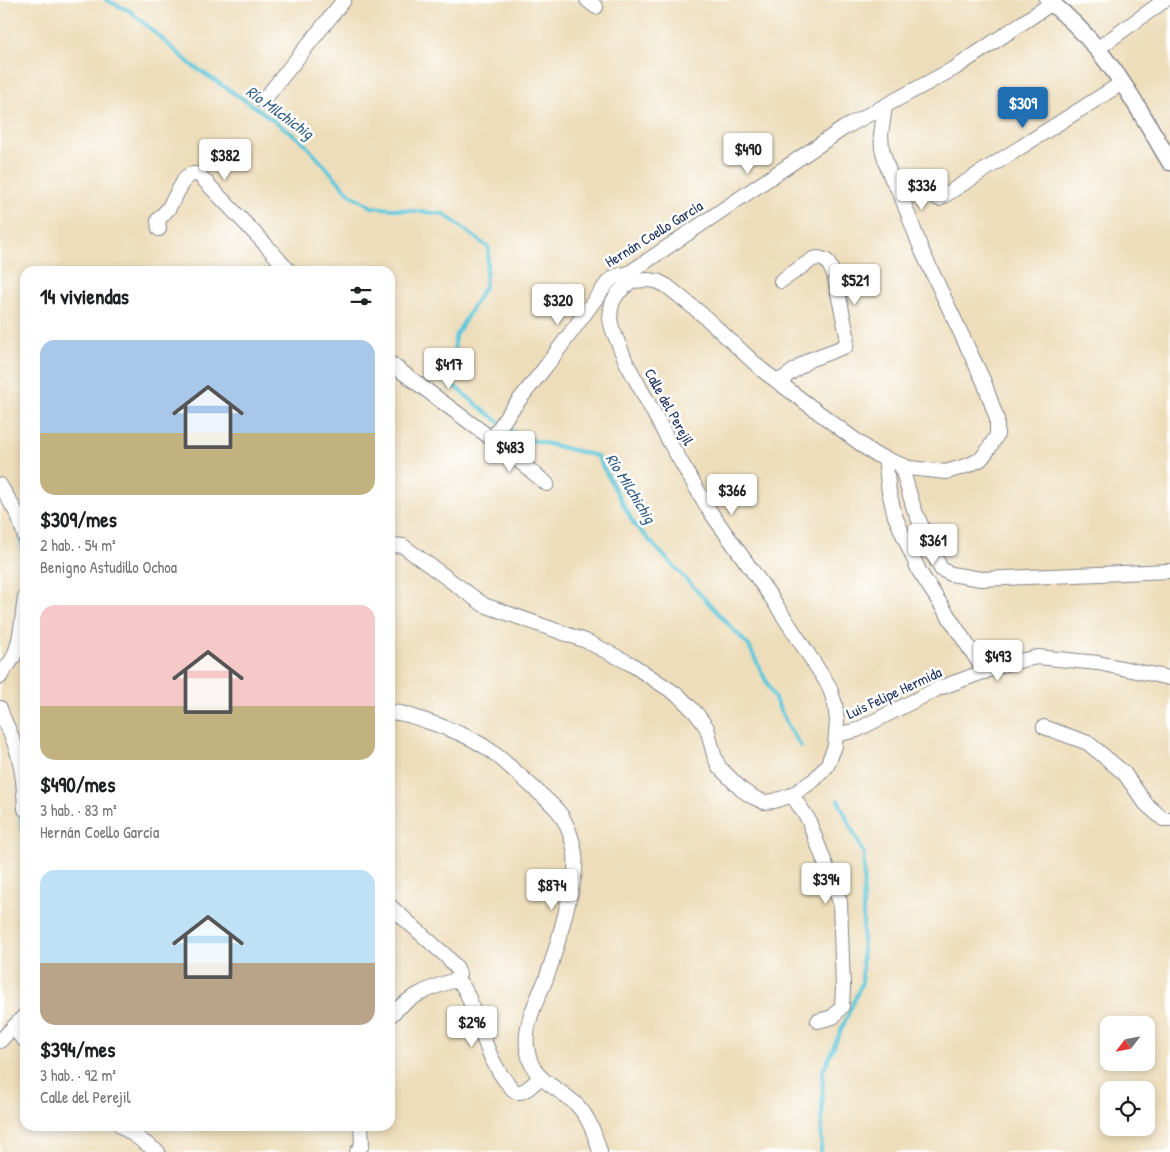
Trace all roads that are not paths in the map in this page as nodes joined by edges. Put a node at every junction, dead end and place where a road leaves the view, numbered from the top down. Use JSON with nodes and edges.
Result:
{"nodes":[{"id":1,"x":344,"y":0,"type":"edge"},
{"id":2,"x":1165,"y":0,"type":"edge"},
{"id":3,"x":1051,"y":1,"type":"edge"},
{"id":4,"x":1097,"y":49,"type":"junction"},
{"id":5,"x":1122,"y":83,"type":"junction"},
{"id":6,"x":263,"y":102,"type":"dead end"},
{"id":7,"x":885,"y":106,"type":"junction"},
{"id":8,"x":1170,"y":162,"type":"edge"},
{"id":9,"x":938,"y":199,"type":"dead end"},
{"id":10,"x":159,"y":225,"type":"dead end"},
{"id":11,"x":285,"y":266,"type":"edge"},
{"id":12,"x":630,"y":277,"type":"junction"},
{"id":13,"x":781,"y":281,"type":"dead end"},
{"id":14,"x":395,"y":366,"type":"edge"},
{"id":15,"x":778,"y":382,"type":"junction"},
{"id":16,"x":495,"y":435,"type":"junction"},
{"id":17,"x":884,"y":458,"type":"junction"},
{"id":18,"x":901,"y":465,"type":"junction"},
{"id":19,"x":0,"y":484,"type":"edge"},
{"id":20,"x":546,"y":484,"type":"dead end"},
{"id":21,"x":20,"y":522,"type":"edge"},
{"id":22,"x":395,"y":546,"type":"edge"},
{"id":23,"x":1170,"y":571,"type":"edge"},
{"id":24,"x":20,"y":633,"type":"edge"},
{"id":25,"x":985,"y":672,"type":"junction"},
{"id":26,"x":0,"y":677,"type":"edge"},
{"id":27,"x":1170,"y":678,"type":"edge"},
{"id":28,"x":0,"y":708,"type":"edge"},
{"id":29,"x":395,"y":712,"type":"edge"},
{"id":30,"x":1044,"y":727,"type":"dead end"},
{"id":31,"x":836,"y":735,"type":"junction"},
{"id":32,"x":20,"y":767,"type":"edge"},
{"id":33,"x":792,"y":795,"type":"junction"},
{"id":34,"x":1170,"y":819,"type":"edge"},
{"id":35,"x":395,"y":910,"type":"edge"},
{"id":36,"x":457,"y":981,"type":"junction"},
{"id":37,"x":395,"y":1012,"type":"edge"},
{"id":38,"x":20,"y":1020,"type":"edge"},
{"id":39,"x":818,"y":1022,"type":"dead end"},
{"id":40,"x":13,"y":1028,"type":"junction"},
{"id":41,"x":20,"y":1035,"type":"edge"},
{"id":42,"x":0,"y":1041,"type":"edge"},
{"id":43,"x":540,"y":1078,"type":"junction"},
{"id":44,"x":127,"y":1131,"type":"edge"},
{"id":45,"x":361,"y":1131,"type":"edge"},
{"id":46,"x":150,"y":1150,"type":"edge"},
{"id":47,"x":357,"y":1152,"type":"edge"},
{"id":48,"x":600,"y":1152,"type":"edge"}],
"edges":[{"from":1,"to":6,"type":"street"},
{"from":2,"to":4,"type":"street"},
{"from":3,"to":4,"type":"street"},
{"from":3,"to":7,"type":"street","name":"Hernán Coello García"},
{"from":4,"to":5,"type":"street"},
{"from":5,"to":8,"type":"street"},
{"from":5,"to":9,"type":"street"},
{"from":7,"to":12,"type":"street","name":"Hernán Coello García"},
{"from":7,"to":18,"type":"street"},
{"from":10,"to":11,"type":"street"},
{"from":12,"to":15,"type":"street"},
{"from":12,"to":16,"type":"street","name":"Hernán Coello García"},
{"from":12,"to":31,"type":"street","name":"Calle del Perejil"},
{"from":13,"to":15,"type":"street"},
{"from":14,"to":16,"type":"street"},
{"from":15,"to":17,"type":"street"},
{"from":16,"to":20,"type":"street"},
{"from":17,"to":18,"type":"street"},
{"from":17,"to":25,"type":"street"},
{"from":18,"to":23,"type":"street"},
{"from":19,"to":21,"type":"street"},
{"from":22,"to":33,"type":"street","name":"Calle del Perejil"},
{"from":24,"to":26,"type":"street"},
{"from":25,"to":27,"type":"street","name":"Luis Felipe Hermida"},
{"from":25,"to":31,"type":"street","name":"Luis Felipe Hermida"},
{"from":28,"to":32,"type":"street"},
{"from":29,"to":43,"type":"street"},
{"from":30,"to":34,"type":"street"},
{"from":31,"to":33,"type":"street","name":"Calle del Perejil"},
{"from":33,"to":39,"type":"street"},
{"from":35,"to":36,"type":"street"},
{"from":36,"to":37,"type":"street"},
{"from":36,"to":43,"type":"street"},
{"from":38,"to":40,"type":"street"},
{"from":40,"to":41,"type":"street"},
{"from":40,"to":42,"type":"street"},
{"from":43,"to":48,"type":"street"},
{"from":44,"to":46,"type":"street"},
{"from":45,"to":47,"type":"street"}]}
